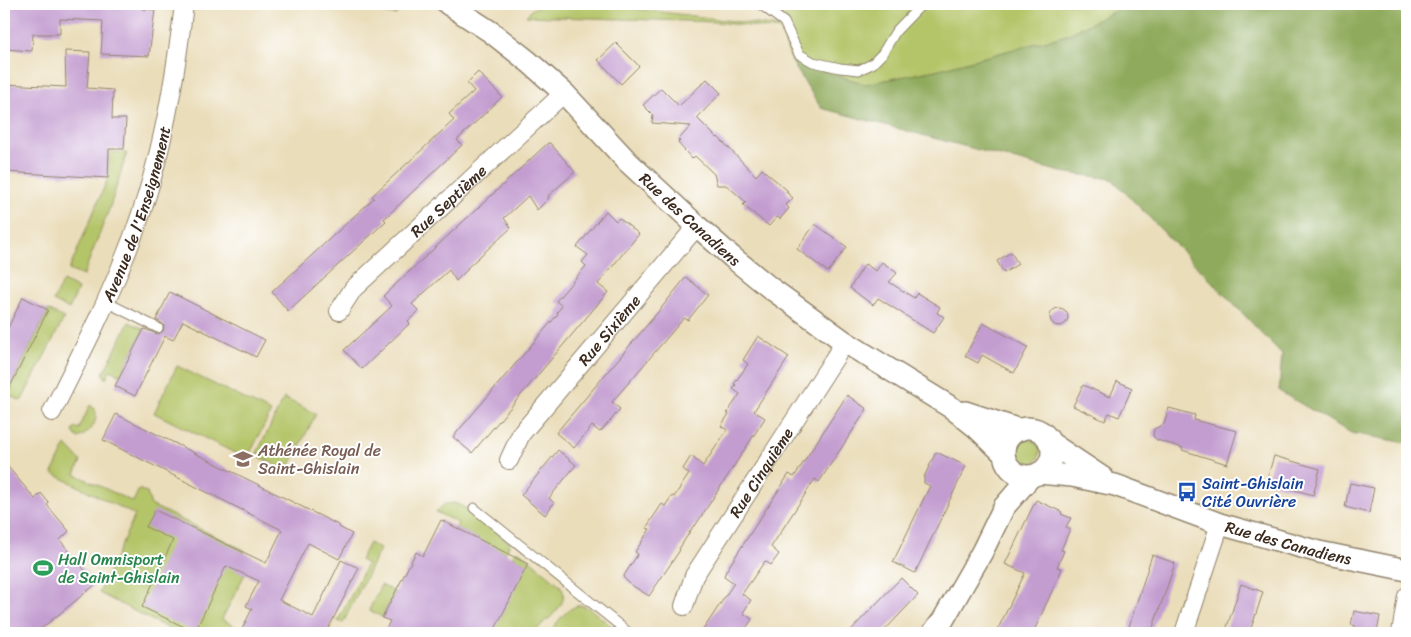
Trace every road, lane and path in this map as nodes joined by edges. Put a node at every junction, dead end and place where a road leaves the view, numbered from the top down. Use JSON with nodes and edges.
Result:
{"nodes":[{"id":1,"x":184,"y":4,"type":"edge"},
{"id":2,"x":448,"y":4,"type":"edge"},
{"id":3,"x":760,"y":4,"type":"edge"},
{"id":4,"x":922,"y":4,"type":"edge"},
{"id":5,"x":564,"y":93,"type":"junction"},
{"id":6,"x":697,"y":226,"type":"junction"},
{"id":7,"x":106,"y":302,"type":"junction"},
{"id":8,"x":338,"y":311,"type":"dead end"},
{"id":9,"x":158,"y":328,"type":"dead end"},
{"id":10,"x":845,"y":342,"type":"junction"},
{"id":11,"x":952,"y":408,"type":"junction"},
{"id":12,"x":52,"y":412,"type":"dead end"},
{"id":13,"x":1020,"y":430,"type":"junction"},
{"id":14,"x":1049,"y":442,"type":"junction"},
{"id":15,"x":1006,"y":458,"type":"junction"},
{"id":16,"x":509,"y":460,"type":"dead end"},
{"id":17,"x":1035,"y":474,"type":"junction"},
{"id":18,"x":1115,"y":485,"type":"junction"},
{"id":19,"x":1004,"y":507,"type":"junction"},
{"id":20,"x":474,"y":508,"type":"dead end"},
{"id":21,"x":1220,"y":524,"type":"junction"},
{"id":22,"x":1407,"y":570,"type":"edge"},
{"id":23,"x":1407,"y":596,"type":"edge"},
{"id":24,"x":684,"y":606,"type":"dead end"},
{"id":25,"x":629,"y":633,"type":"edge"},
{"id":26,"x":933,"y":633,"type":"edge"},
{"id":27,"x":1184,"y":633,"type":"edge"},
{"id":28,"x":1401,"y":633,"type":"edge"}],
"edges":[{"from":1,"to":7,"type":"street","name":"Avenue de l'Enseignement"},
{"from":2,"to":5,"type":"street","name":"Rue des Canadiens"},
{"from":3,"to":4,"type":"lane"},
{"from":5,"to":6,"type":"street","name":"Rue des Canadiens"},
{"from":5,"to":8,"type":"street","name":"Rue Septième"},
{"from":6,"to":10,"type":"street","name":"Rue des Canadiens"},
{"from":6,"to":16,"type":"street","name":"Rue Sixième"},
{"from":7,"to":9,"type":"lane"},
{"from":7,"to":12,"type":"street","name":"Avenue de l'Enseignement"},
{"from":10,"to":11,"type":"street","name":"Rue des Canadiens"},
{"from":10,"to":24,"type":"street","name":"Rue Cinquième"},
{"from":11,"to":13,"type":"street","name":"Rue des Canadiens"},
{"from":11,"to":15,"type":"street","name":"Rue des Canadiens"},
{"from":13,"to":14,"type":"street","name":"Rue des Canadiens"},
{"from":13,"to":15,"type":"street"},
{"from":14,"to":17,"type":"street"},
{"from":14,"to":18,"type":"street","name":"Rue des Canadiens"},
{"from":15,"to":17,"type":"street","name":"Rue des Canadiens"},
{"from":15,"to":19,"type":"street"},
{"from":17,"to":18,"type":"street","name":"Rue des Canadiens"},
{"from":17,"to":19,"type":"street"},
{"from":18,"to":21,"type":"street","name":"Rue des Canadiens"},
{"from":19,"to":26,"type":"street"},
{"from":20,"to":25,"type":"lane"},
{"from":21,"to":22,"type":"street","name":"Rue des Canadiens"},
{"from":21,"to":27,"type":"street"},
{"from":23,"to":28,"type":"street"}]}
